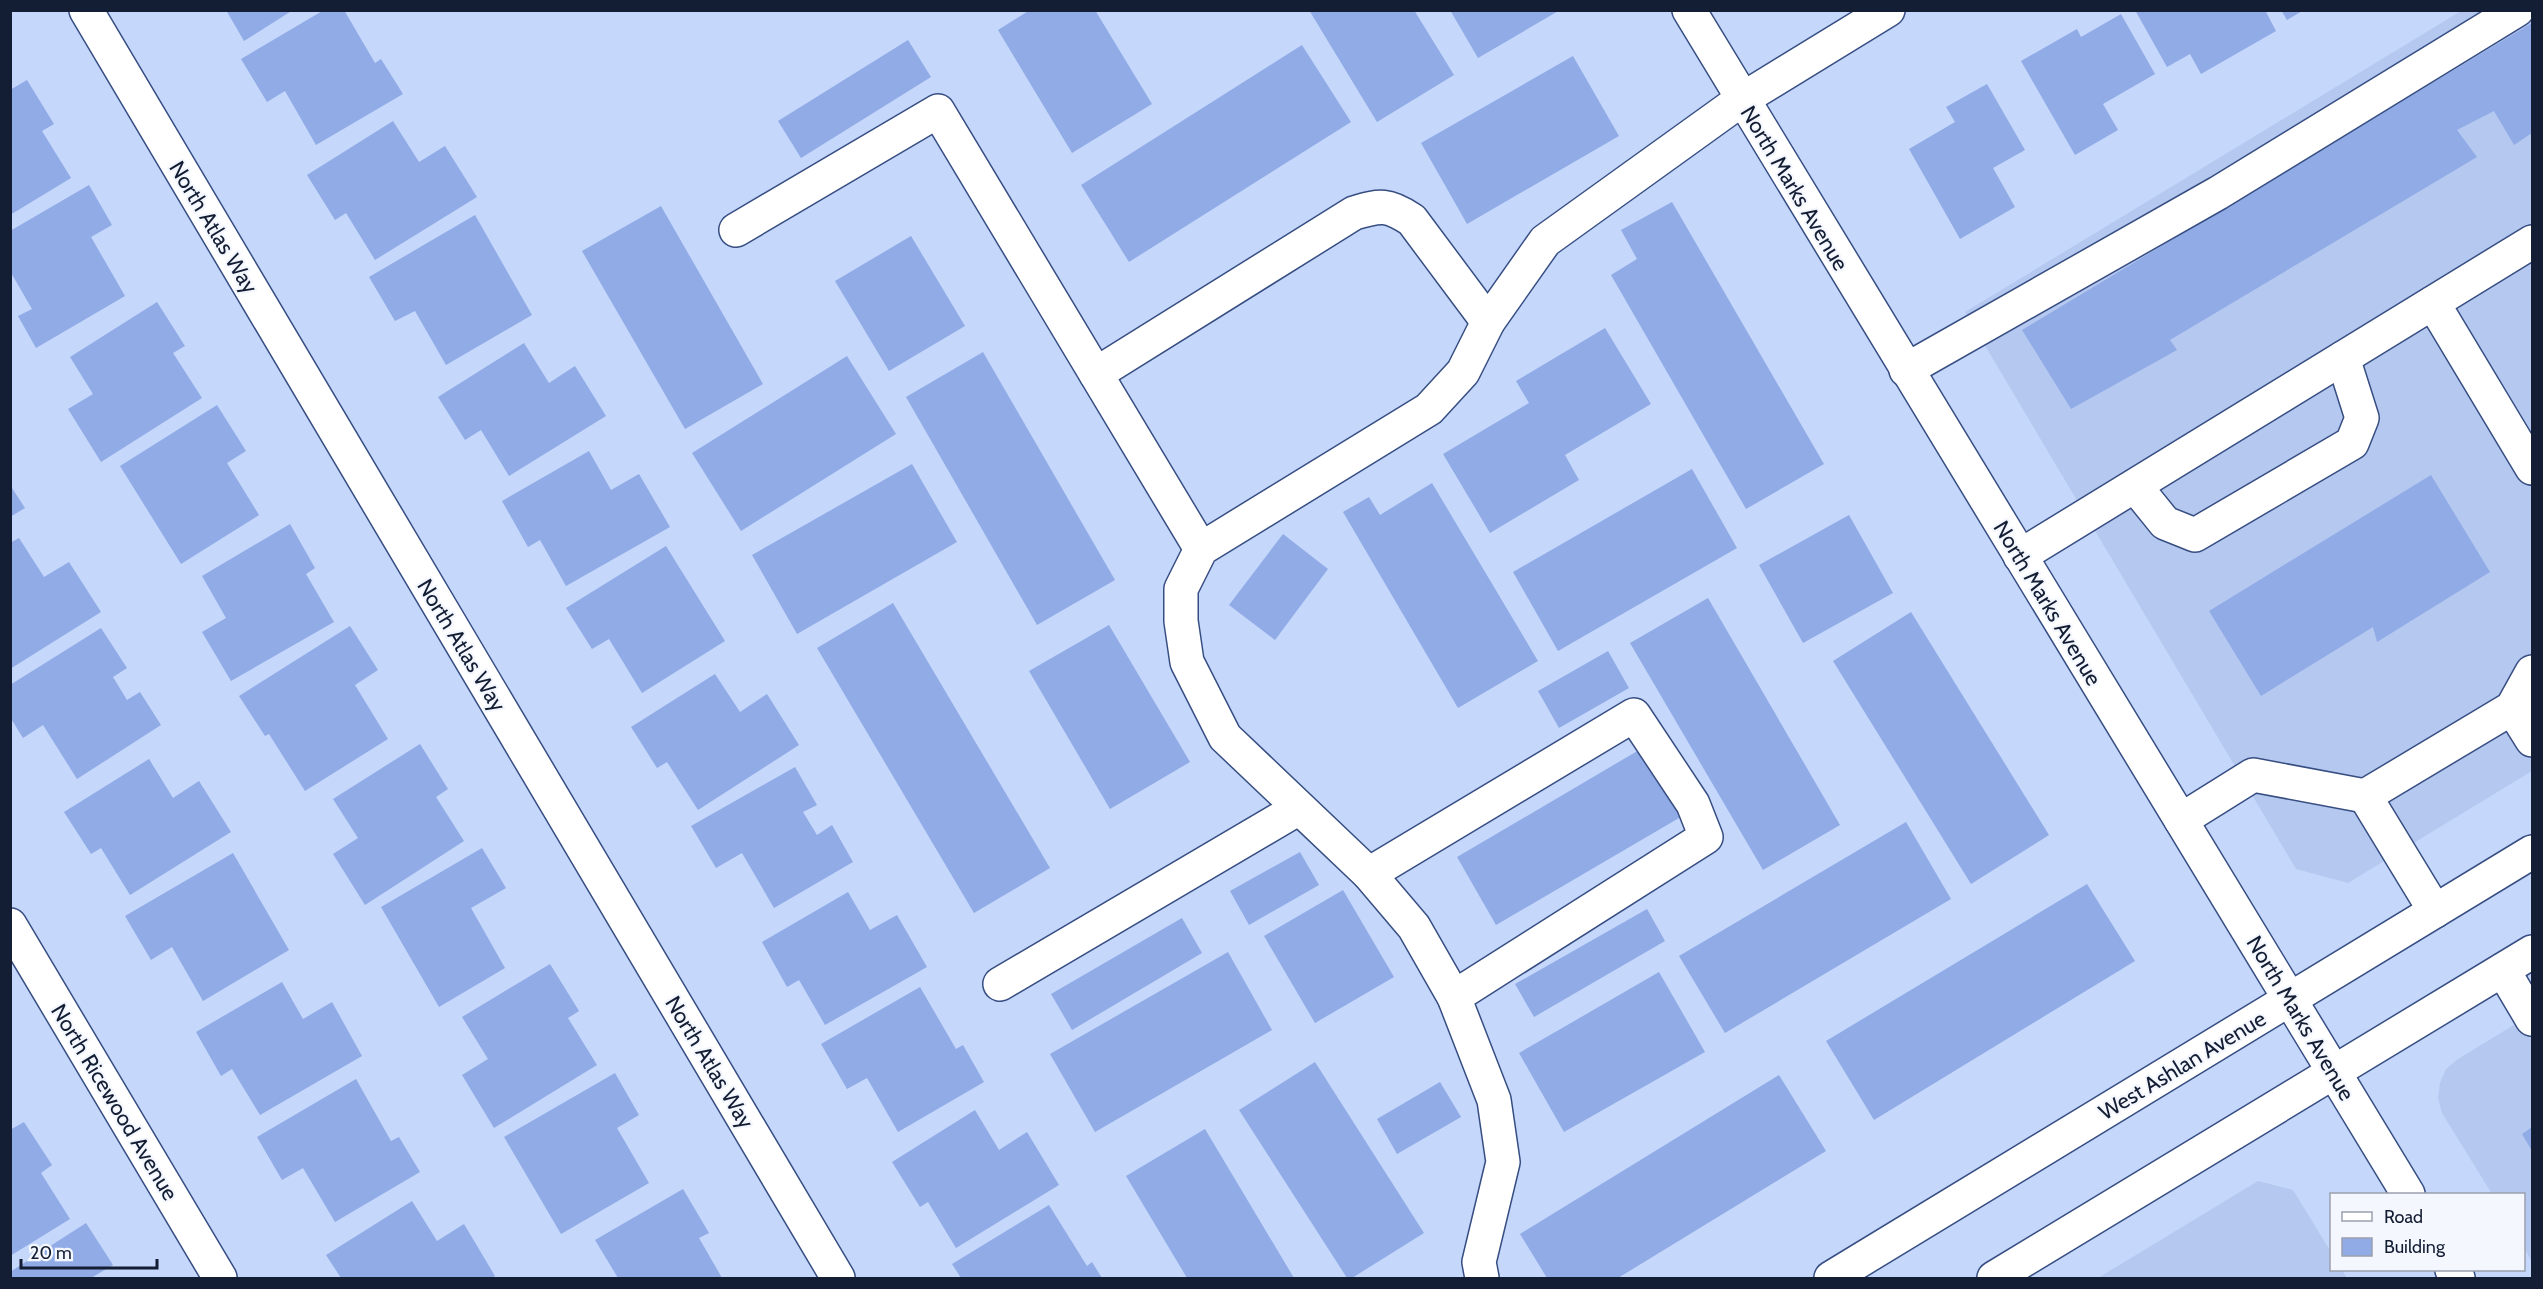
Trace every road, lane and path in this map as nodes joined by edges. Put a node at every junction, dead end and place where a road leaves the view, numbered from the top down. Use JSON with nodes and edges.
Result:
{"nodes":[{"id":1,"x":86,"y":10,"type":"edge"},
{"id":2,"x":1689,"y":10,"type":"edge"},
{"id":3,"x":1888,"y":10,"type":"edge"},
{"id":4,"x":2517,"y":10,"type":"edge"},
{"id":5,"x":1741,"y":100,"type":"junction"},
{"id":6,"x":736,"y":230,"type":"dead end"},
{"id":7,"x":2532,"y":242,"type":"edge"},
{"id":8,"x":2433,"y":303,"type":"junction"},
{"id":9,"x":1488,"y":322,"type":"junction"},
{"id":10,"x":2343,"y":358,"type":"junction"},
{"id":11,"x":1906,"y":370,"type":"junction"},
{"id":12,"x":1096,"y":374,"type":"junction"},
{"id":13,"x":2532,"y":468,"type":"edge"},
{"id":14,"x":2135,"y":486,"type":"junction"},
{"id":15,"x":1201,"y":549,"type":"junction"},
{"id":16,"x":2020,"y":556,"type":"junction"},
{"id":17,"x":2532,"y":672,"type":"edge"},
{"id":18,"x":2522,"y":702,"type":"edge"},
{"id":19,"x":2532,"y":740,"type":"edge"},
{"id":20,"x":2366,"y":796,"type":"junction"},
{"id":21,"x":1299,"y":808,"type":"junction"},
{"id":22,"x":2181,"y":820,"type":"junction"},
{"id":23,"x":2532,"y":852,"type":"edge"},
{"id":24,"x":1369,"y":874,"type":"junction"},
{"id":25,"x":2434,"y":911,"type":"junction"},
{"id":26,"x":10,"y":925,"type":"edge"},
{"id":27,"x":2532,"y":952,"type":"edge"},
{"id":28,"x":2503,"y":970,"type":"junction"},
{"id":29,"x":1000,"y":984,"type":"dead end"},
{"id":30,"x":1454,"y":997,"type":"junction"},
{"id":31,"x":2290,"y":999,"type":"junction"},
{"id":32,"x":2532,"y":1019,"type":"edge"},
{"id":33,"x":2334,"y":1072,"type":"junction"},
{"id":34,"x":2407,"y":1193,"type":"edge"},
{"id":35,"x":220,"y":1278,"type":"edge"},
{"id":36,"x":838,"y":1278,"type":"edge"},
{"id":37,"x":1482,"y":1278,"type":"edge"},
{"id":38,"x":1831,"y":1278,"type":"edge"},
{"id":39,"x":1994,"y":1278,"type":"edge"}],
"edges":[{"from":1,"to":36,"type":"main road","name":"North Atlas Way"},
{"from":2,"to":5,"type":"main road","name":"North Marks Avenue"},
{"from":3,"to":5,"type":"main road"},
{"from":4,"to":11,"type":"main road"},
{"from":5,"to":9,"type":"main road"},
{"from":5,"to":11,"type":"main road","name":"North Marks Avenue"},
{"from":6,"to":12,"type":"main road"},
{"from":7,"to":8,"type":"main road"},
{"from":8,"to":10,"type":"main road"},
{"from":8,"to":13,"type":"main road"},
{"from":9,"to":12,"type":"main road"},
{"from":9,"to":15,"type":"main road"},
{"from":10,"to":14,"type":"main road"},
{"from":10,"to":14,"type":"main road"},
{"from":11,"to":16,"type":"main road","name":"North Marks Avenue"},
{"from":12,"to":15,"type":"main road"},
{"from":14,"to":16,"type":"main road"},
{"from":15,"to":21,"type":"main road"},
{"from":16,"to":22,"type":"main road","name":"North Marks Avenue"},
{"from":17,"to":18,"type":"main road"},
{"from":18,"to":19,"type":"main road"},
{"from":18,"to":20,"type":"main road"},
{"from":20,"to":22,"type":"main road"},
{"from":20,"to":25,"type":"main road"},
{"from":21,"to":24,"type":"main road"},
{"from":21,"to":29,"type":"main road"},
{"from":22,"to":31,"type":"main road","name":"North Marks Avenue"},
{"from":23,"to":25,"type":"main road","name":"West Ashlan Avenue"},
{"from":24,"to":30,"type":"main road"},
{"from":24,"to":30,"type":"main road"},
{"from":25,"to":31,"type":"main road","name":"West Ashlan Avenue"},
{"from":26,"to":35,"type":"main road","name":"North Ricewood Avenue"},
{"from":27,"to":28,"type":"main road"},
{"from":28,"to":32,"type":"main road"},
{"from":28,"to":33,"type":"main road"},
{"from":30,"to":37,"type":"main road"},
{"from":31,"to":33,"type":"main road","name":"North Marks Avenue"},
{"from":31,"to":38,"type":"main road","name":"West Ashlan Avenue"},
{"from":33,"to":34,"type":"main road","name":"North Marks Avenue"},
{"from":33,"to":39,"type":"main road"}]}
